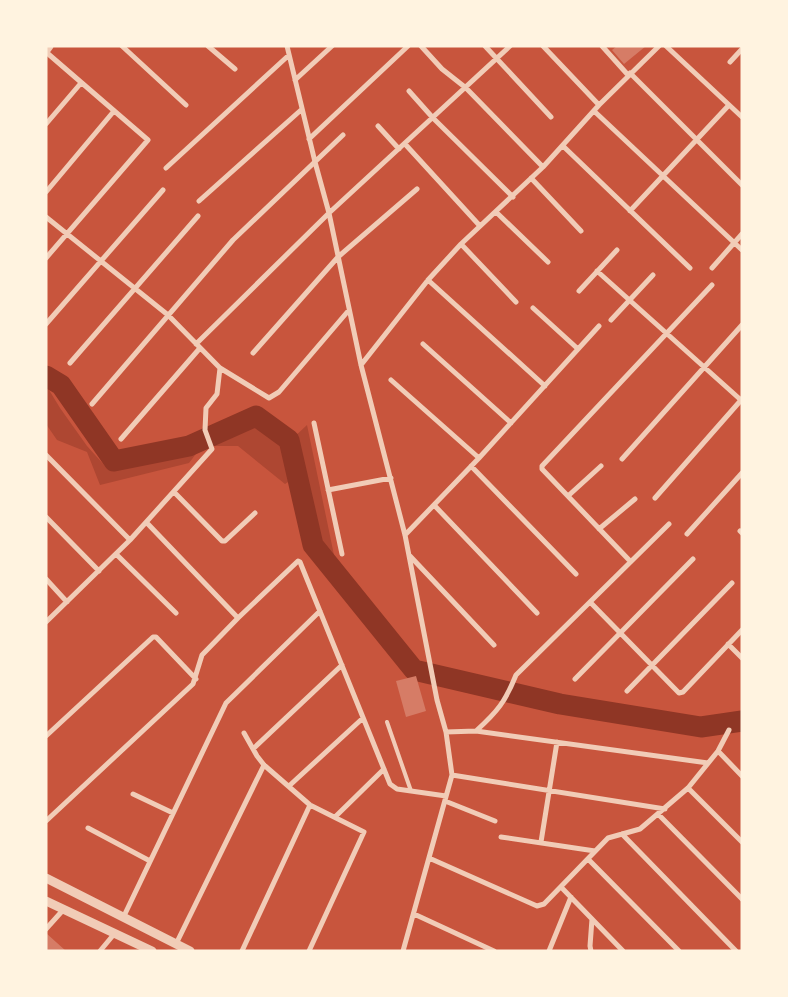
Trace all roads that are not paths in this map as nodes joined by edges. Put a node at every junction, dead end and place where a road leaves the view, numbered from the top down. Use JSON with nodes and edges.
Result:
{"nodes":[{"id":1,"x":49,"y":46,"type":"edge"},
{"id":2,"x":122,"y":46,"type":"edge"},
{"id":3,"x":208,"y":46,"type":"edge"},
{"id":4,"x":287,"y":46,"type":"edge"},
{"id":5,"x":332,"y":46,"type":"edge"},
{"id":6,"x":408,"y":46,"type":"edge"},
{"id":7,"x":421,"y":46,"type":"edge"},
{"id":8,"x":485,"y":46,"type":"edge"},
{"id":9,"x":510,"y":46,"type":"edge"},
{"id":10,"x":543,"y":46,"type":"edge"},
{"id":11,"x":602,"y":46,"type":"edge"},
{"id":12,"x":659,"y":46,"type":"edge"},
{"id":13,"x":666,"y":46,"type":"edge"},
{"id":14,"x":742,"y":49,"type":"edge"},
{"id":15,"x":46,"y":51,"type":"edge"},
{"id":16,"x":289,"y":55,"type":"junction"},
{"id":17,"x":497,"y":60,"type":"junction"},
{"id":18,"x":730,"y":62,"type":"dead end"},
{"id":19,"x":235,"y":69,"type":"dead end"},
{"id":20,"x":629,"y":74,"type":"junction"},
{"id":21,"x":295,"y":80,"type":"junction"},
{"id":22,"x":81,"y":83,"type":"junction"},
{"id":23,"x":466,"y":88,"type":"junction"},
{"id":24,"x":409,"y":91,"type":"dead end"},
{"id":25,"x":186,"y":105,"type":"dead end"},
{"id":26,"x":729,"y":105,"type":"junction"},
{"id":27,"x":599,"y":106,"type":"junction"},
{"id":28,"x":302,"y":110,"type":"junction"},
{"id":29,"x":114,"y":111,"type":"junction"},
{"id":30,"x":594,"y":111,"type":"junction"},
{"id":31,"x":551,"y":117,"type":"dead end"},
{"id":32,"x":742,"y":117,"type":"edge"},
{"id":33,"x":433,"y":118,"type":"junction"},
{"id":34,"x":46,"y":124,"type":"edge"},
{"id":35,"x":378,"y":126,"type":"dead end"},
{"id":36,"x":344,"y":135,"type":"dead end"},
{"id":37,"x":309,"y":139,"type":"junction"},
{"id":38,"x":697,"y":139,"type":"junction"},
{"id":39,"x":405,"y":144,"type":"junction"},
{"id":40,"x":563,"y":146,"type":"junction"},
{"id":41,"x":399,"y":149,"type":"junction"},
{"id":42,"x":315,"y":162,"type":"junction"},
{"id":43,"x":542,"y":167,"type":"junction"},
{"id":44,"x":166,"y":168,"type":"dead end"},
{"id":45,"x":664,"y":175,"type":"junction"},
{"id":46,"x":531,"y":178,"type":"junction"},
{"id":47,"x":742,"y":185,"type":"edge"},
{"id":48,"x":417,"y":189,"type":"dead end"},
{"id":49,"x":163,"y":190,"type":"dead end"},
{"id":50,"x":46,"y":192,"type":"edge"},
{"id":51,"x":513,"y":197,"type":"junction"},
{"id":52,"x":199,"y":201,"type":"dead end"},
{"id":53,"x":630,"y":211,"type":"junction"},
{"id":54,"x":329,"y":212,"type":"junction"},
{"id":55,"x":496,"y":212,"type":"junction"},
{"id":56,"x":198,"y":216,"type":"dead end"},
{"id":57,"x":46,"y":217,"type":"edge"},
{"id":58,"x":480,"y":226,"type":"junction"},
{"id":59,"x":581,"y":231,"type":"dead end"},
{"id":60,"x":66,"y":234,"type":"junction"},
{"id":61,"x":742,"y":234,"type":"edge"},
{"id":62,"x":734,"y":242,"type":"junction"},
{"id":63,"x":461,"y":244,"type":"junction"},
{"id":64,"x":617,"y":250,"type":"dead end"},
{"id":65,"x":742,"y":250,"type":"edge"},
{"id":66,"x":338,"y":257,"type":"junction"},
{"id":67,"x":46,"y":258,"type":"edge"},
{"id":68,"x":100,"y":262,"type":"junction"},
{"id":69,"x":548,"y":262,"type":"dead end"},
{"id":70,"x":690,"y":268,"type":"dead end"},
{"id":71,"x":712,"y":268,"type":"dead end"},
{"id":72,"x":597,"y":271,"type":"junction"},
{"id":73,"x":654,"y":275,"type":"dead end"},
{"id":74,"x":428,"y":280,"type":"junction"},
{"id":75,"x":712,"y":285,"type":"dead end"},
{"id":76,"x":135,"y":289,"type":"junction"},
{"id":77,"x":579,"y":291,"type":"dead end"},
{"id":78,"x":630,"y":300,"type":"junction"},
{"id":79,"x":516,"y":302,"type":"dead end"},
{"id":80,"x":533,"y":308,"type":"dead end"},
{"id":81,"x":349,"y":310,"type":"junction"},
{"id":82,"x":168,"y":315,"type":"junction"},
{"id":83,"x":612,"y":320,"type":"dead end"},
{"id":84,"x":46,"y":324,"type":"edge"},
{"id":85,"x":599,"y":326,"type":"dead end"},
{"id":86,"x":742,"y":326,"type":"edge"},
{"id":87,"x":666,"y":333,"type":"junction"},
{"id":88,"x":422,"y":344,"type":"dead end"},
{"id":89,"x":198,"y":346,"type":"junction"},
{"id":90,"x":578,"y":349,"type":"junction"},
{"id":91,"x":253,"y":353,"type":"dead end"},
{"id":92,"x":70,"y":363,"type":"dead end"},
{"id":93,"x":361,"y":365,"type":"junction"},
{"id":94,"x":705,"y":367,"type":"junction"},
{"id":95,"x":220,"y":368,"type":"junction"},
{"id":96,"x":391,"y":380,"type":"dead end"},
{"id":97,"x":546,"y":386,"type":"junction"},
{"id":98,"x":742,"y":400,"type":"edge"},
{"id":99,"x":92,"y":404,"type":"dead end"},
{"id":100,"x":314,"y":423,"type":"dead end"},
{"id":101,"x":511,"y":423,"type":"junction"},
{"id":102,"x":121,"y":440,"type":"dead end"},
{"id":103,"x":46,"y":455,"type":"edge"},
{"id":104,"x":479,"y":458,"type":"junction"},
{"id":105,"x":622,"y":459,"type":"dead end"},
{"id":106,"x":471,"y":466,"type":"junction"},
{"id":107,"x":601,"y":466,"type":"dead end"},
{"id":108,"x":742,"y":473,"type":"edge"},
{"id":109,"x":391,"y":478,"type":"junction"},
{"id":110,"x":328,"y":490,"type":"junction"},
{"id":111,"x":174,"y":492,"type":"junction"},
{"id":112,"x":568,"y":496,"type":"junction"},
{"id":113,"x":655,"y":498,"type":"dead end"},
{"id":114,"x":635,"y":499,"type":"dead end"},
{"id":115,"x":434,"y":505,"type":"junction"},
{"id":116,"x":255,"y":513,"type":"dead end"},
{"id":117,"x":46,"y":517,"type":"edge"},
{"id":118,"x":146,"y":523,"type":"junction"},
{"id":119,"x":670,"y":524,"type":"dead end"},
{"id":120,"x":599,"y":529,"type":"junction"},
{"id":121,"x":687,"y":534,"type":"dead end"},
{"id":122,"x":406,"y":535,"type":"junction"},
{"id":123,"x":130,"y":540,"type":"junction"},
{"id":124,"x":116,"y":554,"type":"junction"},
{"id":125,"x":342,"y":554,"type":"dead end"},
{"id":126,"x":410,"y":556,"type":"junction"},
{"id":127,"x":693,"y":559,"type":"dead end"},
{"id":128,"x":630,"y":562,"type":"junction"},
{"id":129,"x":99,"y":571,"type":"junction"},
{"id":130,"x":576,"y":574,"type":"dead end"},
{"id":131,"x":46,"y":579,"type":"edge"},
{"id":132,"x":732,"y":583,"type":"dead end"},
{"id":133,"x":67,"y":602,"type":"junction"},
{"id":134,"x":590,"y":602,"type":"junction"},
{"id":135,"x":320,"y":611,"type":"junction"},
{"id":136,"x":537,"y":612,"type":"dead end"},
{"id":137,"x":176,"y":613,"type":"dead end"},
{"id":138,"x":238,"y":618,"type":"junction"},
{"id":139,"x":46,"y":622,"type":"edge"},
{"id":140,"x":742,"y":630,"type":"edge"},
{"id":141,"x":620,"y":633,"type":"junction"},
{"id":142,"x":728,"y":644,"type":"junction"},
{"id":143,"x":494,"y":645,"type":"dead end"},
{"id":144,"x":742,"y":658,"type":"edge"},
{"id":145,"x":342,"y":666,"type":"junction"},
{"id":146,"x":652,"y":666,"type":"junction"},
{"id":147,"x":196,"y":679,"type":"junction"},
{"id":148,"x":575,"y":679,"type":"dead end"},
{"id":149,"x":627,"y":690,"type":"dead end"},
{"id":150,"x":363,"y":718,"type":"junction"},
{"id":151,"x":387,"y":722,"type":"dead end"},
{"id":152,"x":729,"y":730,"type":"dead end"},
{"id":153,"x":476,"y":731,"type":"junction"},
{"id":154,"x":446,"y":732,"type":"junction"},
{"id":155,"x":244,"y":733,"type":"dead end"},
{"id":156,"x":46,"y":736,"type":"edge"},
{"id":157,"x":557,"y":742,"type":"junction"},
{"id":158,"x":253,"y":749,"type":"junction"},
{"id":159,"x":718,"y":751,"type":"junction"},
{"id":160,"x":708,"y":763,"type":"junction"},
{"id":161,"x":264,"y":765,"type":"junction"},
{"id":162,"x":384,"y":769,"type":"junction"},
{"id":163,"x":452,"y":775,"type":"junction"},
{"id":164,"x":742,"y":776,"type":"edge"},
{"id":165,"x":289,"y":786,"type":"junction"},
{"id":166,"x":688,"y":788,"type":"junction"},
{"id":167,"x":550,"y":790,"type":"junction"},
{"id":168,"x":411,"y":791,"type":"junction"},
{"id":169,"x":133,"y":794,"type":"dead end"},
{"id":170,"x":446,"y":798,"type":"junction"},
{"id":171,"x":310,"y":805,"type":"junction"},
{"id":172,"x":665,"y":809,"type":"junction"},
{"id":173,"x":173,"y":813,"type":"junction"},
{"id":174,"x":658,"y":814,"type":"junction"},
{"id":175,"x":336,"y":818,"type":"junction"},
{"id":176,"x":495,"y":821,"type":"dead end"},
{"id":177,"x":46,"y":822,"type":"edge"},
{"id":178,"x":88,"y":828,"type":"dead end"},
{"id":179,"x":622,"y":834,"type":"junction"},
{"id":180,"x":501,"y":837,"type":"dead end"},
{"id":181,"x":541,"y":842,"type":"junction"},
{"id":182,"x":742,"y":842,"type":"edge"},
{"id":183,"x":595,"y":851,"type":"junction"},
{"id":184,"x":429,"y":858,"type":"junction"},
{"id":185,"x":588,"y":859,"type":"junction"},
{"id":186,"x":150,"y":861,"type":"junction"},
{"id":187,"x":46,"y":878,"type":"edge"},
{"id":188,"x":561,"y":887,"type":"junction"},
{"id":189,"x":570,"y":897,"type":"junction"},
{"id":190,"x":742,"y":899,"type":"edge"},
{"id":191,"x":46,"y":901,"type":"edge"},
{"id":192,"x":64,"y":909,"type":"junction"},
{"id":193,"x":414,"y":914,"type":"junction"},
{"id":194,"x":123,"y":918,"type":"junction"},
{"id":195,"x":592,"y":919,"type":"junction"},
{"id":196,"x":46,"y":929,"type":"edge"},
{"id":197,"x":115,"y":933,"type":"junction"},
{"id":198,"x":176,"y":944,"type":"junction"},
{"id":199,"x":100,"y":951,"type":"edge"},
{"id":200,"x":152,"y":951,"type":"edge"},
{"id":201,"x":190,"y":951,"type":"edge"},
{"id":202,"x":242,"y":951,"type":"edge"},
{"id":203,"x":309,"y":951,"type":"edge"},
{"id":204,"x":404,"y":951,"type":"edge"},
{"id":205,"x":494,"y":951,"type":"edge"},
{"id":206,"x":549,"y":951,"type":"edge"},
{"id":207,"x":591,"y":951,"type":"edge"},
{"id":208,"x":623,"y":951,"type":"edge"},
{"id":209,"x":679,"y":951,"type":"edge"},
{"id":210,"x":736,"y":951,"type":"edge"}],
"edges":[{"from":1,"to":15,"type":"street"},
{"from":2,"to":25,"type":"street"},
{"from":3,"to":19,"type":"street"},
{"from":4,"to":16,"type":"street"},
{"from":5,"to":21,"type":"street"},
{"from":6,"to":37,"type":"street"},
{"from":7,"to":23,"type":"street"},
{"from":8,"to":17,"type":"street"},
{"from":9,"to":17,"type":"street"},
{"from":10,"to":27,"type":"street"},
{"from":11,"to":20,"type":"street"},
{"from":12,"to":20,"type":"street"},
{"from":13,"to":26,"type":"street"},
{"from":14,"to":18,"type":"street"},
{"from":15,"to":22,"type":"street"},
{"from":16,"to":21,"type":"street"},
{"from":16,"to":44,"type":"street"},
{"from":17,"to":23,"type":"street"},
{"from":17,"to":31,"type":"street"},
{"from":20,"to":27,"type":"street"},
{"from":20,"to":38,"type":"street"},
{"from":21,"to":28,"type":"street"},
{"from":22,"to":29,"type":"street"},
{"from":22,"to":34,"type":"street"},
{"from":23,"to":33,"type":"street"},
{"from":23,"to":43,"type":"street"},
{"from":24,"to":33,"type":"street"},
{"from":26,"to":32,"type":"street"},
{"from":26,"to":38,"type":"street"},
{"from":27,"to":30,"type":"street"},
{"from":28,"to":37,"type":"street"},
{"from":28,"to":52,"type":"street"},
{"from":29,"to":50,"type":"street"},
{"from":29,"to":60,"type":"street"},
{"from":30,"to":40,"type":"street"},
{"from":30,"to":45,"type":"street"},
{"from":33,"to":39,"type":"street"},
{"from":33,"to":51,"type":"street"},
{"from":35,"to":41,"type":"street"},
{"from":36,"to":42,"type":"street"},
{"from":37,"to":42,"type":"street"},
{"from":38,"to":45,"type":"street"},
{"from":38,"to":47,"type":"street"},
{"from":39,"to":41,"type":"street"},
{"from":39,"to":58,"type":"street"},
{"from":40,"to":43,"type":"street"},
{"from":40,"to":53,"type":"street"},
{"from":41,"to":54,"type":"street"},
{"from":42,"to":54,"type":"street"},
{"from":42,"to":82,"type":"street"},
{"from":43,"to":46,"type":"street"},
{"from":45,"to":53,"type":"street"},
{"from":45,"to":62,"type":"street"},
{"from":46,"to":51,"type":"street"},
{"from":46,"to":59,"type":"street"},
{"from":48,"to":66,"type":"street"},
{"from":49,"to":68,"type":"street"},
{"from":51,"to":55,"type":"street"},
{"from":53,"to":70,"type":"street"},
{"from":54,"to":66,"type":"street"},
{"from":54,"to":89,"type":"street"},
{"from":55,"to":58,"type":"street"},
{"from":55,"to":69,"type":"street"},
{"from":56,"to":76,"type":"street"},
{"from":57,"to":60,"type":"street"},
{"from":58,"to":63,"type":"street"},
{"from":60,"to":67,"type":"street"},
{"from":60,"to":68,"type":"street"},
{"from":61,"to":62,"type":"street"},
{"from":62,"to":65,"type":"street"},
{"from":62,"to":71,"type":"street"},
{"from":63,"to":74,"type":"street"},
{"from":63,"to":79,"type":"street"},
{"from":64,"to":72,"type":"street"},
{"from":66,"to":81,"type":"street"},
{"from":66,"to":91,"type":"street"},
{"from":68,"to":76,"type":"street"},
{"from":68,"to":84,"type":"street"},
{"from":72,"to":77,"type":"street"},
{"from":72,"to":78,"type":"street"},
{"from":73,"to":78,"type":"street"},
{"from":74,"to":93,"type":"street"},
{"from":74,"to":97,"type":"street"},
{"from":75,"to":87,"type":"street"},
{"from":76,"to":82,"type":"street"},
{"from":76,"to":92,"type":"street"},
{"from":78,"to":83,"type":"street"},
{"from":78,"to":87,"type":"street"},
{"from":80,"to":90,"type":"street"},
{"from":81,"to":93,"type":"street"},
{"from":81,"to":95,"type":"street"},
{"from":82,"to":89,"type":"street"},
{"from":82,"to":99,"type":"street"},
{"from":85,"to":90,"type":"street"},
{"from":86,"to":94,"type":"street"},
{"from":87,"to":94,"type":"street"},
{"from":87,"to":112,"type":"street"},
{"from":88,"to":101,"type":"street"},
{"from":89,"to":95,"type":"street"},
{"from":89,"to":102,"type":"street"},
{"from":90,"to":97,"type":"street"},
{"from":93,"to":109,"type":"street"},
{"from":94,"to":98,"type":"street"},
{"from":94,"to":105,"type":"street"},
{"from":95,"to":111,"type":"street"},
{"from":96,"to":104,"type":"street"},
{"from":97,"to":101,"type":"street"},
{"from":98,"to":113,"type":"street"},
{"from":100,"to":110,"type":"street"},
{"from":101,"to":104,"type":"street"},
{"from":103,"to":123,"type":"street"},
{"from":104,"to":106,"type":"street"},
{"from":106,"to":115,"type":"street"},
{"from":106,"to":130,"type":"street"},
{"from":107,"to":112,"type":"street"},
{"from":108,"to":121,"type":"street"},
{"from":109,"to":110,"type":"street"},
{"from":109,"to":122,"type":"street"},
{"from":110,"to":125,"type":"street"},
{"from":111,"to":116,"type":"street"},
{"from":111,"to":118,"type":"street"},
{"from":112,"to":120,"type":"street"},
{"from":114,"to":120,"type":"street"},
{"from":115,"to":122,"type":"street"},
{"from":115,"to":136,"type":"street"},
{"from":117,"to":129,"type":"street"},
{"from":118,"to":123,"type":"street"},
{"from":118,"to":138,"type":"street"},
{"from":119,"to":128,"type":"street"},
{"from":120,"to":128,"type":"street"},
{"from":122,"to":126,"type":"street"},
{"from":123,"to":124,"type":"street"},
{"from":124,"to":129,"type":"street"},
{"from":124,"to":137,"type":"street"},
{"from":126,"to":143,"type":"street"},
{"from":126,"to":154,"type":"street"},
{"from":127,"to":141,"type":"street"},
{"from":128,"to":134,"type":"street"},
{"from":129,"to":133,"type":"street"},
{"from":131,"to":133,"type":"street"},
{"from":132,"to":146,"type":"street"},
{"from":133,"to":139,"type":"street"},
{"from":134,"to":141,"type":"street"},
{"from":134,"to":153,"type":"street"},
{"from":135,"to":138,"type":"street"},
{"from":135,"to":145,"type":"street"},
{"from":135,"to":173,"type":"street"},
{"from":138,"to":147,"type":"street"},
{"from":140,"to":142,"type":"street"},
{"from":141,"to":146,"type":"street"},
{"from":141,"to":148,"type":"street"},
{"from":142,"to":144,"type":"street"},
{"from":142,"to":146,"type":"street"},
{"from":145,"to":150,"type":"street"},
{"from":145,"to":158,"type":"street"},
{"from":146,"to":149,"type":"street"},
{"from":147,"to":156,"type":"street"},
{"from":147,"to":177,"type":"street"},
{"from":150,"to":162,"type":"street"},
{"from":150,"to":165,"type":"street"},
{"from":151,"to":168,"type":"lane"},
{"from":152,"to":159,"type":"street"},
{"from":153,"to":154,"type":"street"},
{"from":153,"to":157,"type":"street"},
{"from":154,"to":163,"type":"street"},
{"from":155,"to":158,"type":"street"},
{"from":157,"to":160,"type":"street"},
{"from":157,"to":167,"type":"street"},
{"from":158,"to":161,"type":"street"},
{"from":159,"to":160,"type":"street"},
{"from":159,"to":164,"type":"street"},
{"from":160,"to":166,"type":"street"},
{"from":161,"to":165,"type":"street"},
{"from":161,"to":198,"type":"street"},
{"from":162,"to":168,"type":"street"},
{"from":162,"to":175,"type":"street"},
{"from":163,"to":167,"type":"street"},
{"from":163,"to":170,"type":"street"},
{"from":165,"to":171,"type":"street"},
{"from":166,"to":172,"type":"street"},
{"from":166,"to":182,"type":"street"},
{"from":167,"to":172,"type":"street"},
{"from":167,"to":181,"type":"street"},
{"from":168,"to":170,"type":"street"},
{"from":169,"to":173,"type":"street"},
{"from":170,"to":176,"type":"street"},
{"from":170,"to":184,"type":"street"},
{"from":171,"to":175,"type":"street"},
{"from":171,"to":202,"type":"street"},
{"from":172,"to":174,"type":"street"},
{"from":173,"to":186,"type":"street"},
{"from":174,"to":179,"type":"street"},
{"from":174,"to":190,"type":"street"},
{"from":175,"to":203,"type":"street"},
{"from":178,"to":186,"type":"street"},
{"from":179,"to":183,"type":"street"},
{"from":179,"to":210,"type":"street"},
{"from":180,"to":181,"type":"street"},
{"from":181,"to":183,"type":"street"},
{"from":183,"to":185,"type":"street"},
{"from":184,"to":188,"type":"street"},
{"from":184,"to":193,"type":"street"},
{"from":185,"to":188,"type":"street"},
{"from":185,"to":209,"type":"street"},
{"from":186,"to":194,"type":"street"},
{"from":187,"to":194,"type":"street"},
{"from":188,"to":189,"type":"street"},
{"from":189,"to":195,"type":"street"},
{"from":189,"to":206,"type":"street"},
{"from":191,"to":192,"type":"street"},
{"from":192,"to":196,"type":"street"},
{"from":192,"to":197,"type":"street"},
{"from":193,"to":204,"type":"street"},
{"from":193,"to":205,"type":"street"},
{"from":194,"to":198,"type":"street"},
{"from":195,"to":207,"type":"street"},
{"from":195,"to":208,"type":"street"},
{"from":197,"to":199,"type":"street"},
{"from":197,"to":200,"type":"street"},
{"from":198,"to":201,"type":"street"}]}
